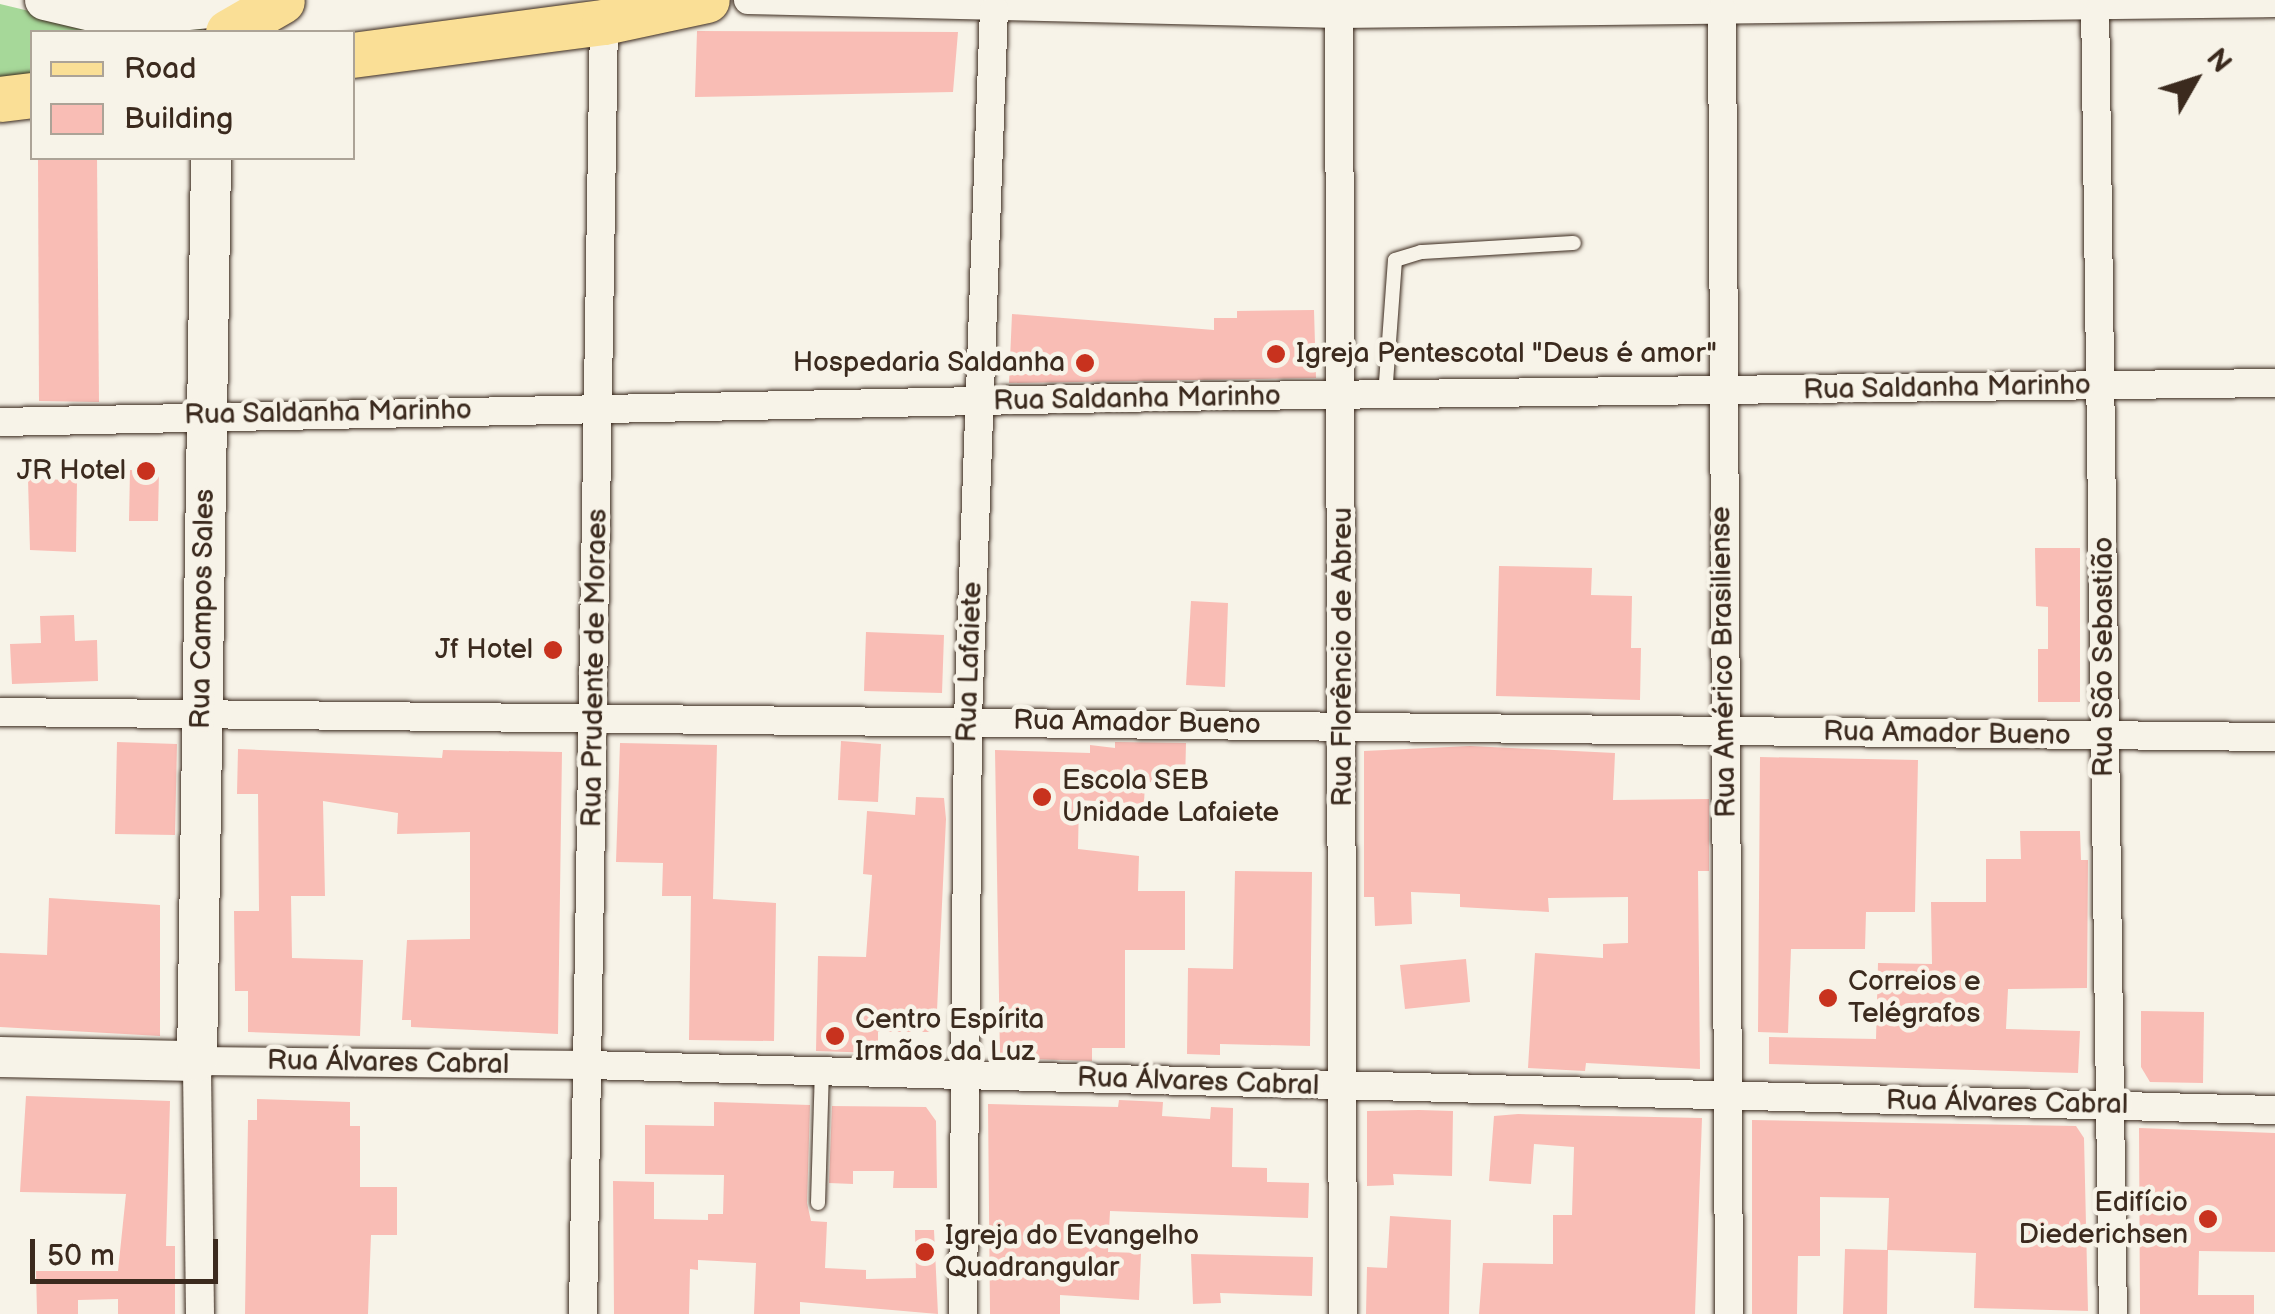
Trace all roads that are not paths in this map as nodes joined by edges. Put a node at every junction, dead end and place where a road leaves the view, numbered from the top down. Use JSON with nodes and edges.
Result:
{"nodes":[{"id":1,"x":46,"y":0,"type":"edge"},
{"id":2,"x":292,"y":0,"type":"edge"},
{"id":3,"x":708,"y":0,"type":"edge"},
{"id":4,"x":748,"y":0,"type":"edge"},
{"id":5,"x":282,"y":1,"type":"edge"},
{"id":6,"x":2275,"y":3,"type":"edge"},
{"id":7,"x":2095,"y":4,"type":"edge"},
{"id":8,"x":1727,"y":5,"type":"edge"},
{"id":9,"x":1339,"y":7,"type":"edge"},
{"id":10,"x":994,"y":10,"type":"junction"},
{"id":11,"x":618,"y":12,"type":"edge"},
{"id":12,"x":231,"y":30,"type":"edge"},
{"id":13,"x":355,"y":55,"type":"edge"},
{"id":14,"x":30,"y":95,"type":"edge"},
{"id":15,"x":0,"y":99,"type":"edge"},
{"id":16,"x":210,"y":160,"type":"edge"},
{"id":17,"x":1574,"y":243,"type":"dead end"},
{"id":18,"x":2275,"y":382,"type":"edge"},
{"id":19,"x":2103,"y":385,"type":"junction"},
{"id":20,"x":1722,"y":393,"type":"junction"},
{"id":21,"x":1344,"y":396,"type":"junction"},
{"id":22,"x":1386,"y":396,"type":"junction"},
{"id":23,"x":979,"y":401,"type":"junction"},
{"id":24,"x":598,"y":407,"type":"junction"},
{"id":25,"x":205,"y":415,"type":"junction"},
{"id":26,"x":0,"y":422,"type":"edge"},
{"id":27,"x":0,"y":712,"type":"edge"},
{"id":28,"x":202,"y":712,"type":"junction"},
{"id":29,"x":968,"y":718,"type":"junction"},
{"id":30,"x":595,"y":721,"type":"junction"},
{"id":31,"x":1342,"y":728,"type":"junction"},
{"id":32,"x":1725,"y":730,"type":"junction"},
{"id":33,"x":2104,"y":736,"type":"junction"},
{"id":34,"x":2275,"y":737,"type":"edge"},
{"id":35,"x":0,"y":1057,"type":"edge"},
{"id":36,"x":197,"y":1061,"type":"junction"},
{"id":37,"x":588,"y":1065,"type":"junction"},
{"id":38,"x":822,"y":1072,"type":"junction"},
{"id":39,"x":961,"y":1075,"type":"junction"},
{"id":40,"x":1340,"y":1086,"type":"junction"},
{"id":41,"x":1728,"y":1097,"type":"junction"},
{"id":42,"x":2107,"y":1105,"type":"junction"},
{"id":43,"x":2275,"y":1110,"type":"edge"},
{"id":44,"x":818,"y":1203,"type":"dead end"},
{"id":45,"x":200,"y":1314,"type":"edge"},
{"id":46,"x":583,"y":1314,"type":"edge"},
{"id":47,"x":962,"y":1314,"type":"edge"},
{"id":48,"x":1344,"y":1314,"type":"edge"},
{"id":49,"x":1728,"y":1314,"type":"edge"},
{"id":50,"x":2113,"y":1314,"type":"edge"}],
"edges":[{"from":1,"to":5,"type":"main road"},
{"from":2,"to":5,"type":"main road"},
{"from":3,"to":11,"type":"main road"},
{"from":4,"to":10,"type":"street"},
{"from":5,"to":12,"type":"main road"},
{"from":6,"to":7,"type":"street"},
{"from":7,"to":8,"type":"street"},
{"from":7,"to":19,"type":"street","name":"Rua São Sebastião"},
{"from":8,"to":9,"type":"street"},
{"from":8,"to":20,"type":"street","name":"Rua Américo Brasiliense"},
{"from":9,"to":10,"type":"street"},
{"from":9,"to":21,"type":"street","name":"Rua Florêncio de Abreu"},
{"from":10,"to":23,"type":"street","name":"Rua Lafaiete"},
{"from":11,"to":13,"type":"main road"},
{"from":11,"to":24,"type":"street","name":"Rua Prudente de Moraes"},
{"from":14,"to":15,"type":"main road"},
{"from":16,"to":25,"type":"main road","name":"Rua Campos Sales"},
{"from":17,"to":22,"type":"lane"},
{"from":18,"to":19,"type":"street","name":"Rua Saldanha Marinho"},
{"from":19,"to":20,"type":"street","name":"Rua Saldanha Marinho"},
{"from":19,"to":33,"type":"street","name":"Rua São Sebastião"},
{"from":20,"to":22,"type":"street","name":"Rua Saldanha Marinho"},
{"from":20,"to":32,"type":"street","name":"Rua Américo Brasiliense"},
{"from":21,"to":22,"type":"street","name":"Rua Saldanha Marinho"},
{"from":21,"to":23,"type":"street","name":"Rua Saldanha Marinho"},
{"from":21,"to":31,"type":"street","name":"Rua Florêncio de Abreu"},
{"from":23,"to":24,"type":"street","name":"Rua Saldanha Marinho"},
{"from":23,"to":29,"type":"street","name":"Rua Lafaiete"},
{"from":24,"to":25,"type":"street","name":"Rua Saldanha Marinho"},
{"from":24,"to":30,"type":"street","name":"Rua Prudente de Moraes"},
{"from":25,"to":26,"type":"street","name":"Rua Saldanha Marinho"},
{"from":25,"to":28,"type":"main road","name":"Rua Campos Sales"},
{"from":27,"to":28,"type":"street","name":"Rua Amador Bueno"},
{"from":28,"to":30,"type":"street","name":"Rua Amador Bueno"},
{"from":28,"to":36,"type":"main road","name":"Rua Campos Sales"},
{"from":29,"to":30,"type":"street","name":"Rua Amador Bueno"},
{"from":29,"to":31,"type":"street","name":"Rua Amador Bueno"},
{"from":29,"to":39,"type":"street","name":"Rua Lafaiete"},
{"from":30,"to":37,"type":"street","name":"Rua Prudente de Moraes"},
{"from":31,"to":32,"type":"street","name":"Rua Amador Bueno"},
{"from":31,"to":40,"type":"street","name":"Rua Florêncio de Abreu"},
{"from":32,"to":33,"type":"street","name":"Rua Amador Bueno"},
{"from":32,"to":41,"type":"street","name":"Rua Américo Brasiliense"},
{"from":33,"to":34,"type":"street","name":"Rua Amador Bueno"},
{"from":33,"to":42,"type":"street","name":"Rua São Sebastião"},
{"from":35,"to":36,"type":"main road","name":"Rua Álvares Cabral"},
{"from":36,"to":37,"type":"street","name":"Rua Álvares Cabral"},
{"from":36,"to":45,"type":"street"},
{"from":37,"to":38,"type":"street","name":"Rua Álvares Cabral"},
{"from":37,"to":46,"type":"street","name":"Rua Prudente de Moraes"},
{"from":38,"to":39,"type":"street","name":"Rua Álvares Cabral"},
{"from":38,"to":44,"type":"lane"},
{"from":39,"to":40,"type":"street","name":"Rua Álvares Cabral"},
{"from":39,"to":47,"type":"street","name":"Rua Lafaiete"},
{"from":40,"to":41,"type":"street","name":"Rua Álvares Cabral"},
{"from":40,"to":48,"type":"street","name":"Rua Florêncio de Abreu"},
{"from":41,"to":42,"type":"street","name":"Rua Álvares Cabral"},
{"from":41,"to":49,"type":"street","name":"Rua Américo Brasiliense"},
{"from":42,"to":43,"type":"street","name":"Rua Álvares Cabral"},
{"from":42,"to":50,"type":"street","name":"Rua São Sebastião"}]}
